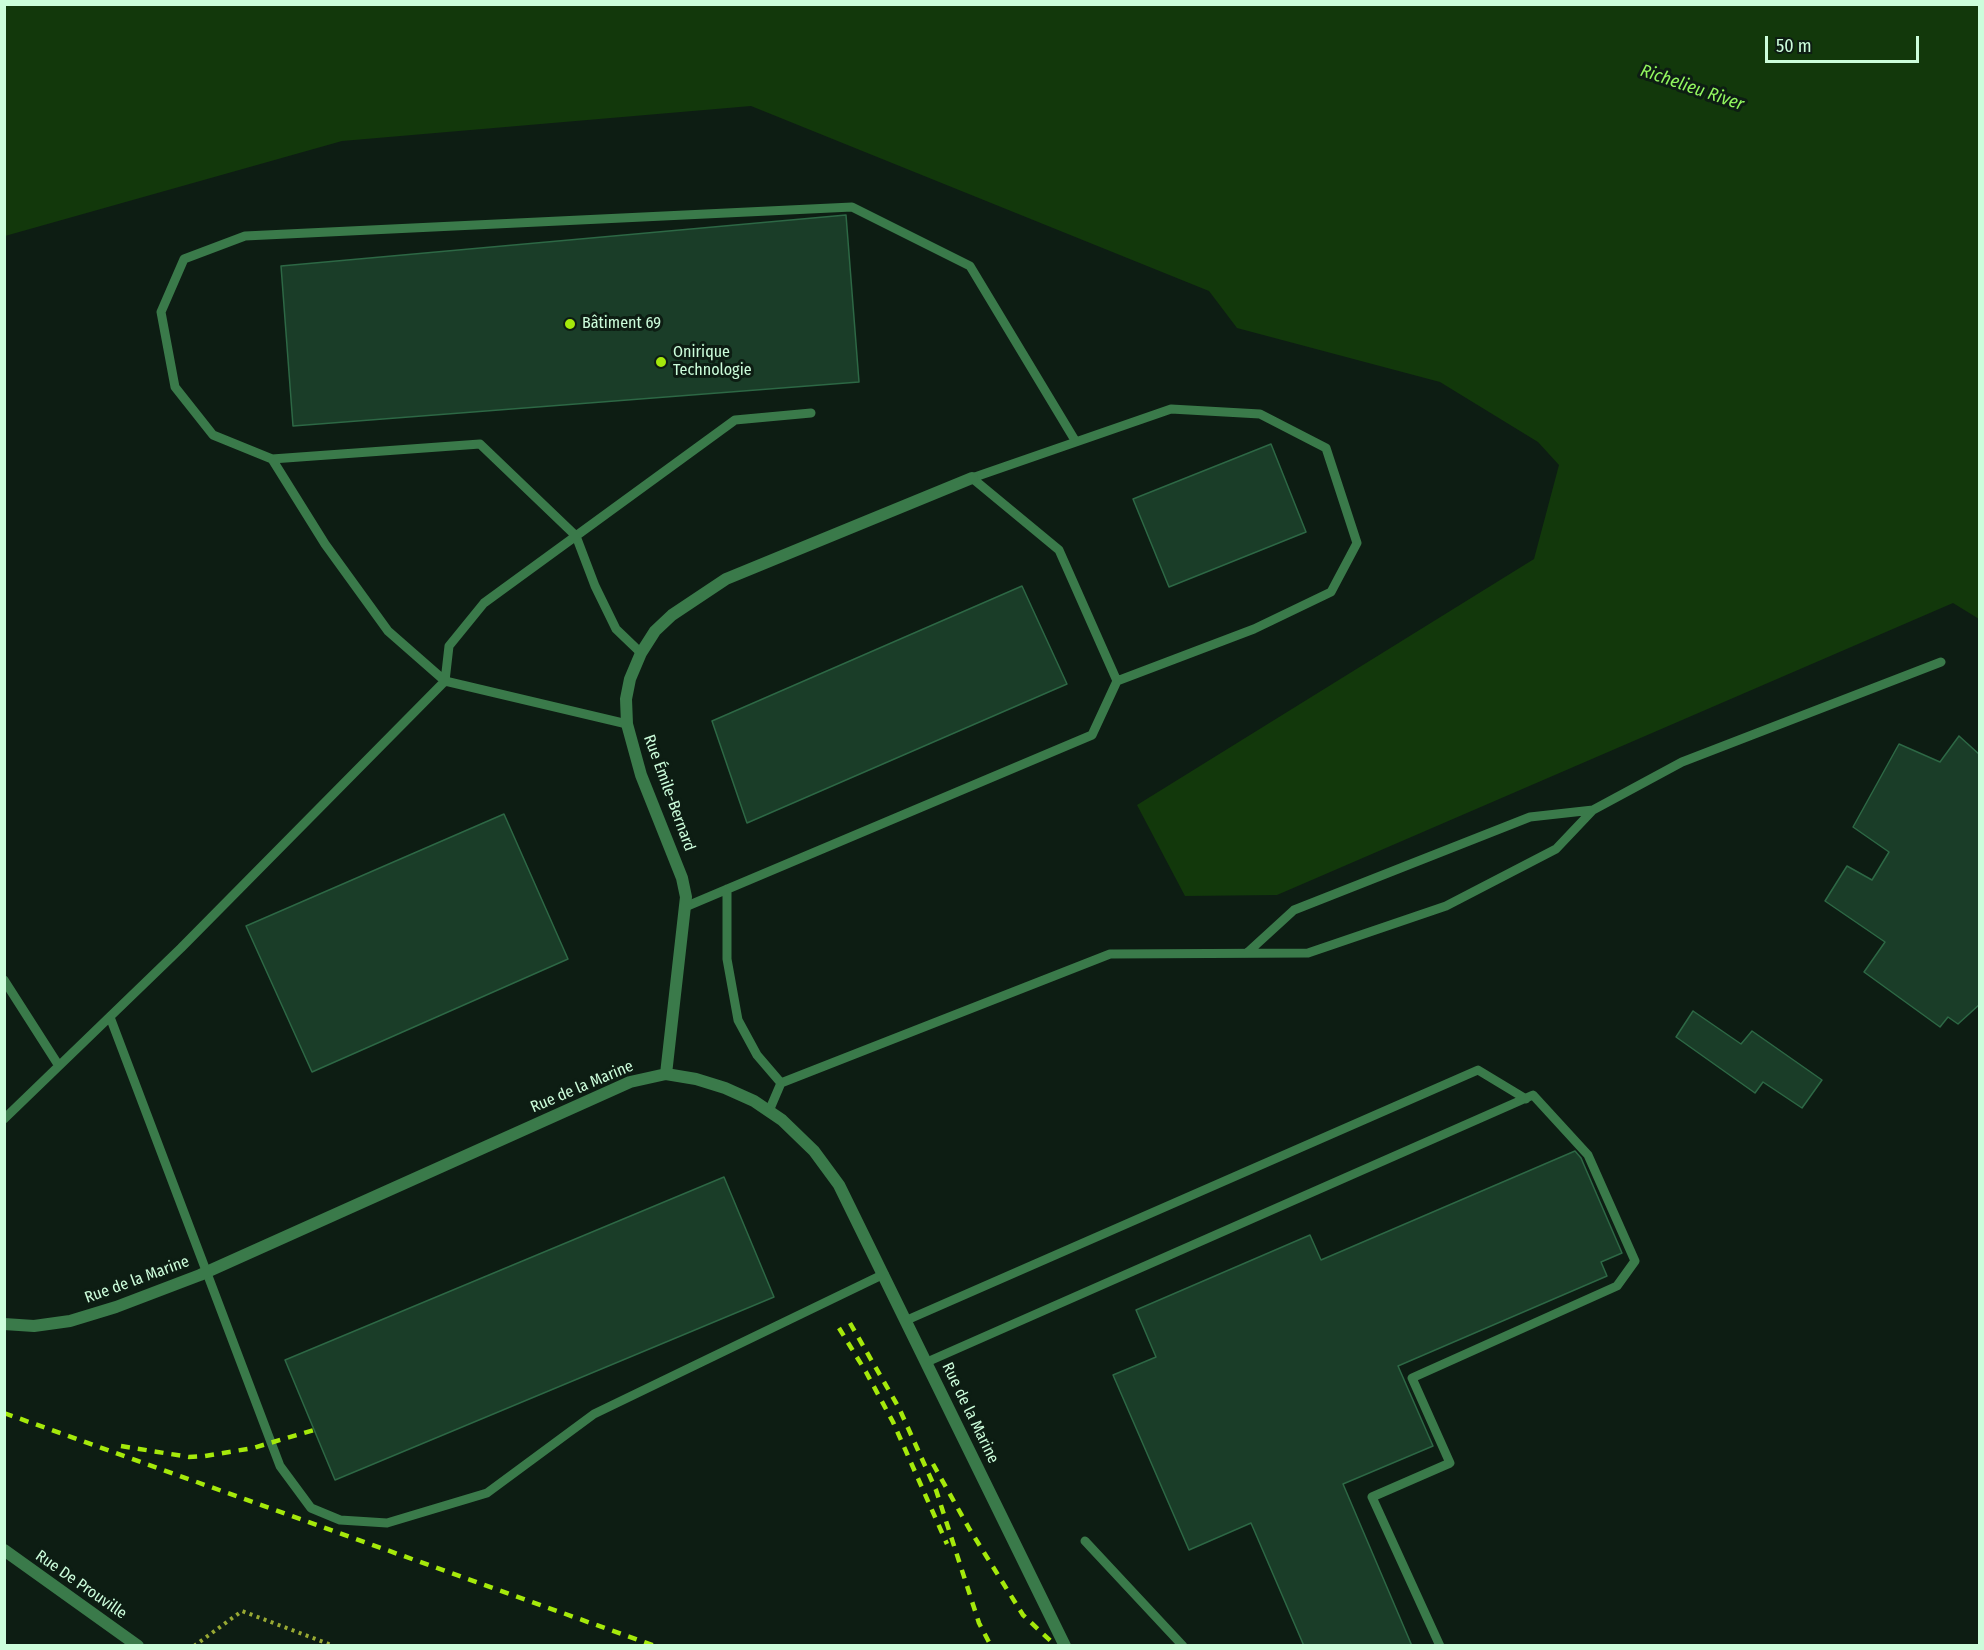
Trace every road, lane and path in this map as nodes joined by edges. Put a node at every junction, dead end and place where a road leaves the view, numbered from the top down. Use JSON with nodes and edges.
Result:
{"nodes":[{"id":1,"x":811,"y":413,"type":"dead end"},
{"id":2,"x":1076,"y":442,"type":"junction"},
{"id":3,"x":272,"y":459,"type":"junction"},
{"id":4,"x":972,"y":478,"type":"junction"},
{"id":5,"x":576,"y":536,"type":"junction"},
{"id":6,"x":641,"y":653,"type":"junction"},
{"id":7,"x":1941,"y":662,"type":"dead end"},
{"id":8,"x":445,"y":681,"type":"junction"},
{"id":9,"x":1117,"y":681,"type":"junction"},
{"id":10,"x":627,"y":724,"type":"junction"},
{"id":11,"x":1593,"y":810,"type":"junction"},
{"id":12,"x":727,"y":889,"type":"junction"},
{"id":13,"x":685,"y":906,"type":"junction"},
{"id":14,"x":1247,"y":953,"type":"junction"},
{"id":15,"x":4,"y":981,"type":"edge"},
{"id":16,"x":110,"y":1017,"type":"junction"},
{"id":17,"x":59,"y":1066,"type":"junction"},
{"id":18,"x":666,"y":1074,"type":"junction"},
{"id":19,"x":781,"y":1083,"type":"junction"},
{"id":20,"x":1526,"y":1099,"type":"junction"},
{"id":21,"x":769,"y":1111,"type":"junction"},
{"id":22,"x":4,"y":1119,"type":"edge"},
{"id":23,"x":208,"y":1272,"type":"junction"},
{"id":24,"x":884,"y":1274,"type":"junction"},
{"id":25,"x":907,"y":1320,"type":"junction"},
{"id":26,"x":4,"y":1324,"type":"edge"},
{"id":27,"x":927,"y":1362,"type":"junction"},
{"id":28,"x":1085,"y":1541,"type":"dead end"},
{"id":29,"x":4,"y":1551,"type":"edge"},
{"id":30,"x":138,"y":1646,"type":"edge"},
{"id":31,"x":194,"y":1646,"type":"edge"},
{"id":32,"x":334,"y":1646,"type":"edge"},
{"id":33,"x":1065,"y":1646,"type":"edge"},
{"id":34,"x":1184,"y":1646,"type":"edge"},
{"id":35,"x":1440,"y":1646,"type":"edge"}],
"edges":[{"from":1,"to":5,"type":"lane"},
{"from":2,"to":3,"type":"lane"},
{"from":2,"to":4,"type":"lane"},
{"from":2,"to":9,"type":"lane"},
{"from":3,"to":5,"type":"lane"},
{"from":3,"to":8,"type":"lane"},
{"from":4,"to":6,"type":"street","name":"Rue Émile-Bernard"},
{"from":4,"to":9,"type":"lane"},
{"from":5,"to":6,"type":"lane"},
{"from":5,"to":8,"type":"lane"},
{"from":6,"to":10,"type":"street","name":"Rue Émile-Bernard"},
{"from":7,"to":11,"type":"lane"},
{"from":8,"to":10,"type":"lane"},
{"from":8,"to":16,"type":"lane"},
{"from":9,"to":12,"type":"lane"},
{"from":10,"to":13,"type":"street","name":"Rue Émile-Bernard"},
{"from":11,"to":14,"type":"lane"},
{"from":11,"to":14,"type":"lane"},
{"from":12,"to":13,"type":"lane"},
{"from":12,"to":19,"type":"lane"},
{"from":13,"to":18,"type":"street","name":"Rue Émile-Bernard"},
{"from":14,"to":19,"type":"lane"},
{"from":15,"to":17,"type":"lane"},
{"from":16,"to":17,"type":"lane"},
{"from":16,"to":23,"type":"lane"},
{"from":17,"to":22,"type":"lane"},
{"from":18,"to":21,"type":"street","name":"Rue de la Marine"},
{"from":18,"to":23,"type":"street","name":"Rue de la Marine"},
{"from":19,"to":21,"type":"lane"},
{"from":20,"to":25,"type":"lane"},
{"from":20,"to":27,"type":"lane"},
{"from":20,"to":35,"type":"lane"},
{"from":21,"to":24,"type":"street","name":"Rue de la Marine"},
{"from":23,"to":24,"type":"lane"},
{"from":23,"to":26,"type":"street","name":"Rue de la Marine"},
{"from":24,"to":25,"type":"street","name":"Rue de la Marine"},
{"from":25,"to":27,"type":"street","name":"Rue de la Marine"},
{"from":27,"to":33,"type":"street","name":"Rue de la Marine"},
{"from":28,"to":34,"type":"lane"},
{"from":29,"to":30,"type":"street","name":"Rue De Prouville"},
{"from":31,"to":32,"type":"path"}]}
